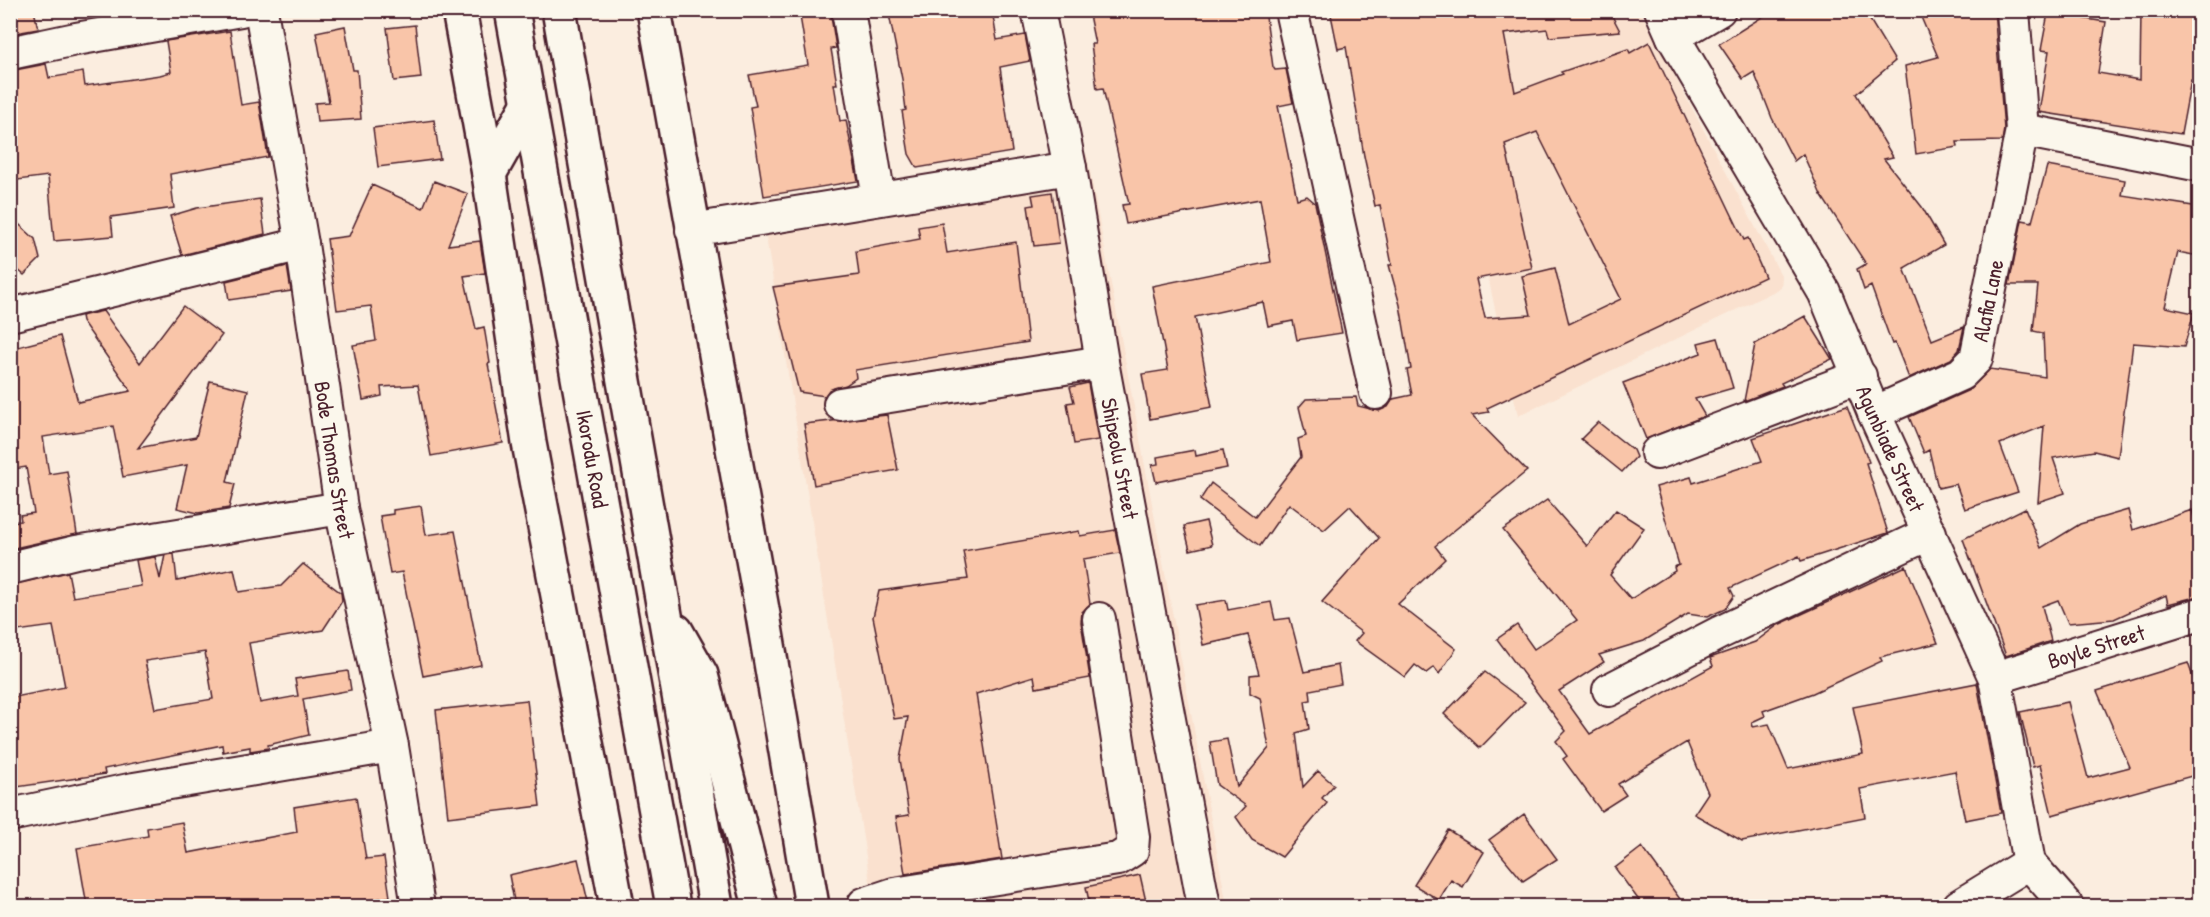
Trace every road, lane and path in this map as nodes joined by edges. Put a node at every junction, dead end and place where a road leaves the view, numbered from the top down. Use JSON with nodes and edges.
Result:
{"nodes":[{"id":1,"x":241,"y":10,"type":"edge"},
{"id":2,"x":261,"y":10,"type":"edge"},
{"id":3,"x":459,"y":10,"type":"edge"},
{"id":4,"x":512,"y":10,"type":"edge"},
{"id":5,"x":559,"y":10,"type":"edge"},
{"id":6,"x":654,"y":10,"type":"edge"},
{"id":7,"x":848,"y":10,"type":"edge"},
{"id":8,"x":1038,"y":10,"type":"edge"},
{"id":9,"x":1291,"y":10,"type":"edge"},
{"id":10,"x":1719,"y":10,"type":"edge"},
{"id":11,"x":2013,"y":10,"type":"edge"},
{"id":12,"x":1667,"y":24,"type":"edge"},
{"id":13,"x":10,"y":53,"type":"edge"},
{"id":14,"x":528,"y":105,"type":"junction"},
{"id":15,"x":2022,"y":130,"type":"junction"},
{"id":16,"x":2199,"y":165,"type":"edge"},
{"id":17,"x":1070,"y":168,"type":"junction"},
{"id":18,"x":489,"y":174,"type":"junction"},
{"id":19,"x":879,"y":199,"type":"junction"},
{"id":20,"x":692,"y":230,"type":"junction"},
{"id":21,"x":302,"y":244,"type":"junction"},
{"id":22,"x":10,"y":315,"type":"edge"},
{"id":23,"x":1102,"y":362,"type":"junction"},
{"id":24,"x":1860,"y":376,"type":"junction"},
{"id":25,"x":1376,"y":393,"type":"dead end"},
{"id":26,"x":840,"y":404,"type":"dead end"},
{"id":27,"x":1874,"y":413,"type":"junction"},
{"id":28,"x":1657,"y":453,"type":"dead end"},
{"id":29,"x":341,"y":508,"type":"junction"},
{"id":30,"x":1930,"y":533,"type":"junction"},
{"id":31,"x":10,"y":568,"type":"edge"},
{"id":32,"x":664,"y":609,"type":"junction"},
{"id":33,"x":2199,"y":614,"type":"edge"},
{"id":34,"x":1099,"y":619,"type":"dead end"},
{"id":35,"x":1995,"y":678,"type":"junction"},
{"id":36,"x":1609,"y":690,"type":"dead end"},
{"id":37,"x":392,"y":746,"type":"junction"},
{"id":38,"x":10,"y":815,"type":"edge"},
{"id":39,"x":2029,"y":863,"type":"junction"},
{"id":40,"x":418,"y":906,"type":"edge"},
{"id":41,"x":617,"y":906,"type":"edge"},
{"id":42,"x":673,"y":906,"type":"edge"},
{"id":43,"x":716,"y":906,"type":"edge"},
{"id":44,"x":760,"y":906,"type":"edge"},
{"id":45,"x":812,"y":906,"type":"edge"},
{"id":46,"x":855,"y":906,"type":"edge"},
{"id":47,"x":1203,"y":906,"type":"edge"},
{"id":48,"x":1959,"y":906,"type":"edge"},
{"id":49,"x":2067,"y":906,"type":"edge"}],
"edges":[{"from":1,"to":13,"type":"street"},
{"from":2,"to":21,"type":"street","name":"Bode Thomas Street"},
{"from":3,"to":18,"type":"main road"},
{"from":4,"to":14,"type":"main road","name":"Ikorodu Road"},
{"from":5,"to":32,"type":"main road","name":"Ikorodu Road"},
{"from":6,"to":20,"type":"main road"},
{"from":7,"to":19,"type":"street"},
{"from":8,"to":17,"type":"street","name":"Shipeolu Street"},
{"from":9,"to":25,"type":"street"},
{"from":10,"to":12,"type":"street"},
{"from":11,"to":15,"type":"street","name":"Alafia Lane"},
{"from":12,"to":24,"type":"street","name":"Agunbiade Street"},
{"from":14,"to":18,"type":"main road"},
{"from":14,"to":42,"type":"main road","name":"Ikorodu Road"},
{"from":15,"to":16,"type":"street"},
{"from":15,"to":27,"type":"street","name":"Alafia Lane"},
{"from":17,"to":19,"type":"street"},
{"from":17,"to":23,"type":"street","name":"Shipeolu Street"},
{"from":18,"to":41,"type":"main road"},
{"from":19,"to":20,"type":"street"},
{"from":20,"to":45,"type":"main road"},
{"from":21,"to":22,"type":"street"},
{"from":21,"to":29,"type":"street","name":"Bode Thomas Street"},
{"from":23,"to":26,"type":"street"},
{"from":23,"to":47,"type":"street","name":"Shipeolu Street"},
{"from":24,"to":27,"type":"street","name":"Agunbiade Street"},
{"from":24,"to":28,"type":"street"},
{"from":27,"to":30,"type":"street","name":"Agunbiade Street"},
{"from":29,"to":31,"type":"street"},
{"from":29,"to":37,"type":"street","name":"Bode Thomas Street"},
{"from":30,"to":35,"type":"street","name":"Agunbiade Street"},
{"from":30,"to":36,"type":"street"},
{"from":32,"to":43,"type":"main road","name":"Ikorodu Road"},
{"from":32,"to":44,"type":"main road"},
{"from":33,"to":35,"type":"street","name":"Boyle Street"},
{"from":34,"to":46,"type":"street"},
{"from":35,"to":39,"type":"street","name":"Agunbiade Street"},
{"from":37,"to":38,"type":"street"},
{"from":37,"to":40,"type":"street","name":"Bode Thomas Street"},
{"from":39,"to":48,"type":"street"},
{"from":39,"to":49,"type":"street"}]}
